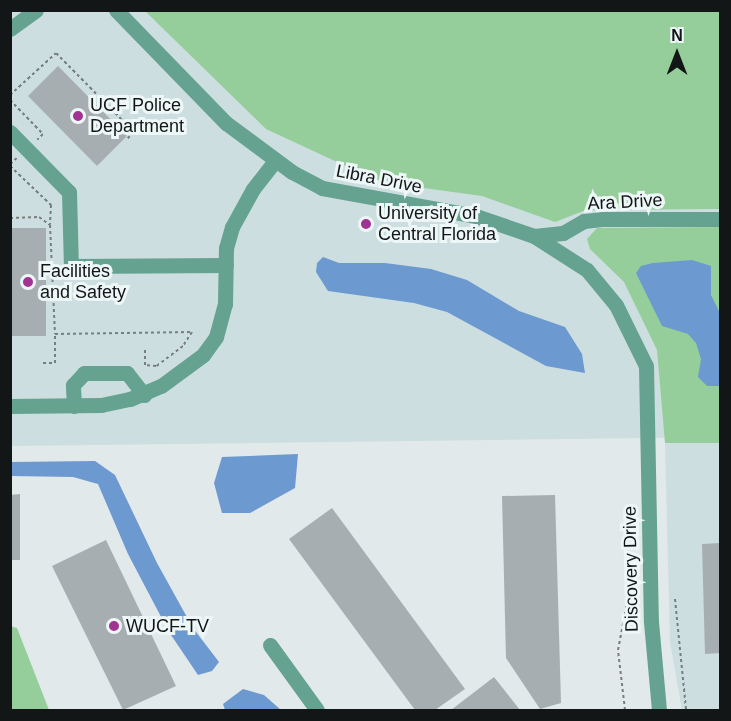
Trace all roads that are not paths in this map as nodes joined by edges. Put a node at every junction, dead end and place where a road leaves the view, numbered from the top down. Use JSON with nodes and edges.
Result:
{"nodes":[{"id":1,"x":36,"y":10,"type":"edge"},
{"id":2,"x":117,"y":10,"type":"edge"},
{"id":3,"x":10,"y":29,"type":"edge"},
{"id":4,"x":10,"y":132,"type":"edge"},
{"id":5,"x":275,"y":161,"type":"junction"},
{"id":6,"x":720,"y":219,"type":"edge"},
{"id":7,"x":534,"y":236,"type":"junction"},
{"id":8,"x":226,"y":265,"type":"junction"},
{"id":9,"x":144,"y":395,"type":"junction"},
{"id":10,"x":10,"y":406,"type":"edge"},
{"id":11,"x":75,"y":406,"type":"junction"},
{"id":12,"x":650,"y":426,"type":"joint"},
{"id":13,"x":270,"y":645,"type":"dead end"},
{"id":14,"x":316,"y":711,"type":"edge"},
{"id":15,"x":658,"y":711,"type":"edge"}],
"edges":[{"from":1,"to":3,"type":"street"},
{"from":2,"to":5,"type":"street","name":"Libra Drive"},
{"from":4,"to":8,"type":"street"},
{"from":5,"to":7,"type":"street","name":"Libra Drive"},
{"from":5,"to":8,"type":"street"},
{"from":6,"to":7,"type":"street","name":"Ara Drive"},
{"from":7,"to":12,"type":"street","name":"Libra Drive"},
{"from":8,"to":9,"type":"street"},
{"from":9,"to":11,"type":"street"},
{"from":9,"to":11,"type":"street"},
{"from":10,"to":11,"type":"street"},
{"from":12,"to":15,"type":"street","name":"Discovery Drive"},
{"from":13,"to":14,"type":"street"}]}
